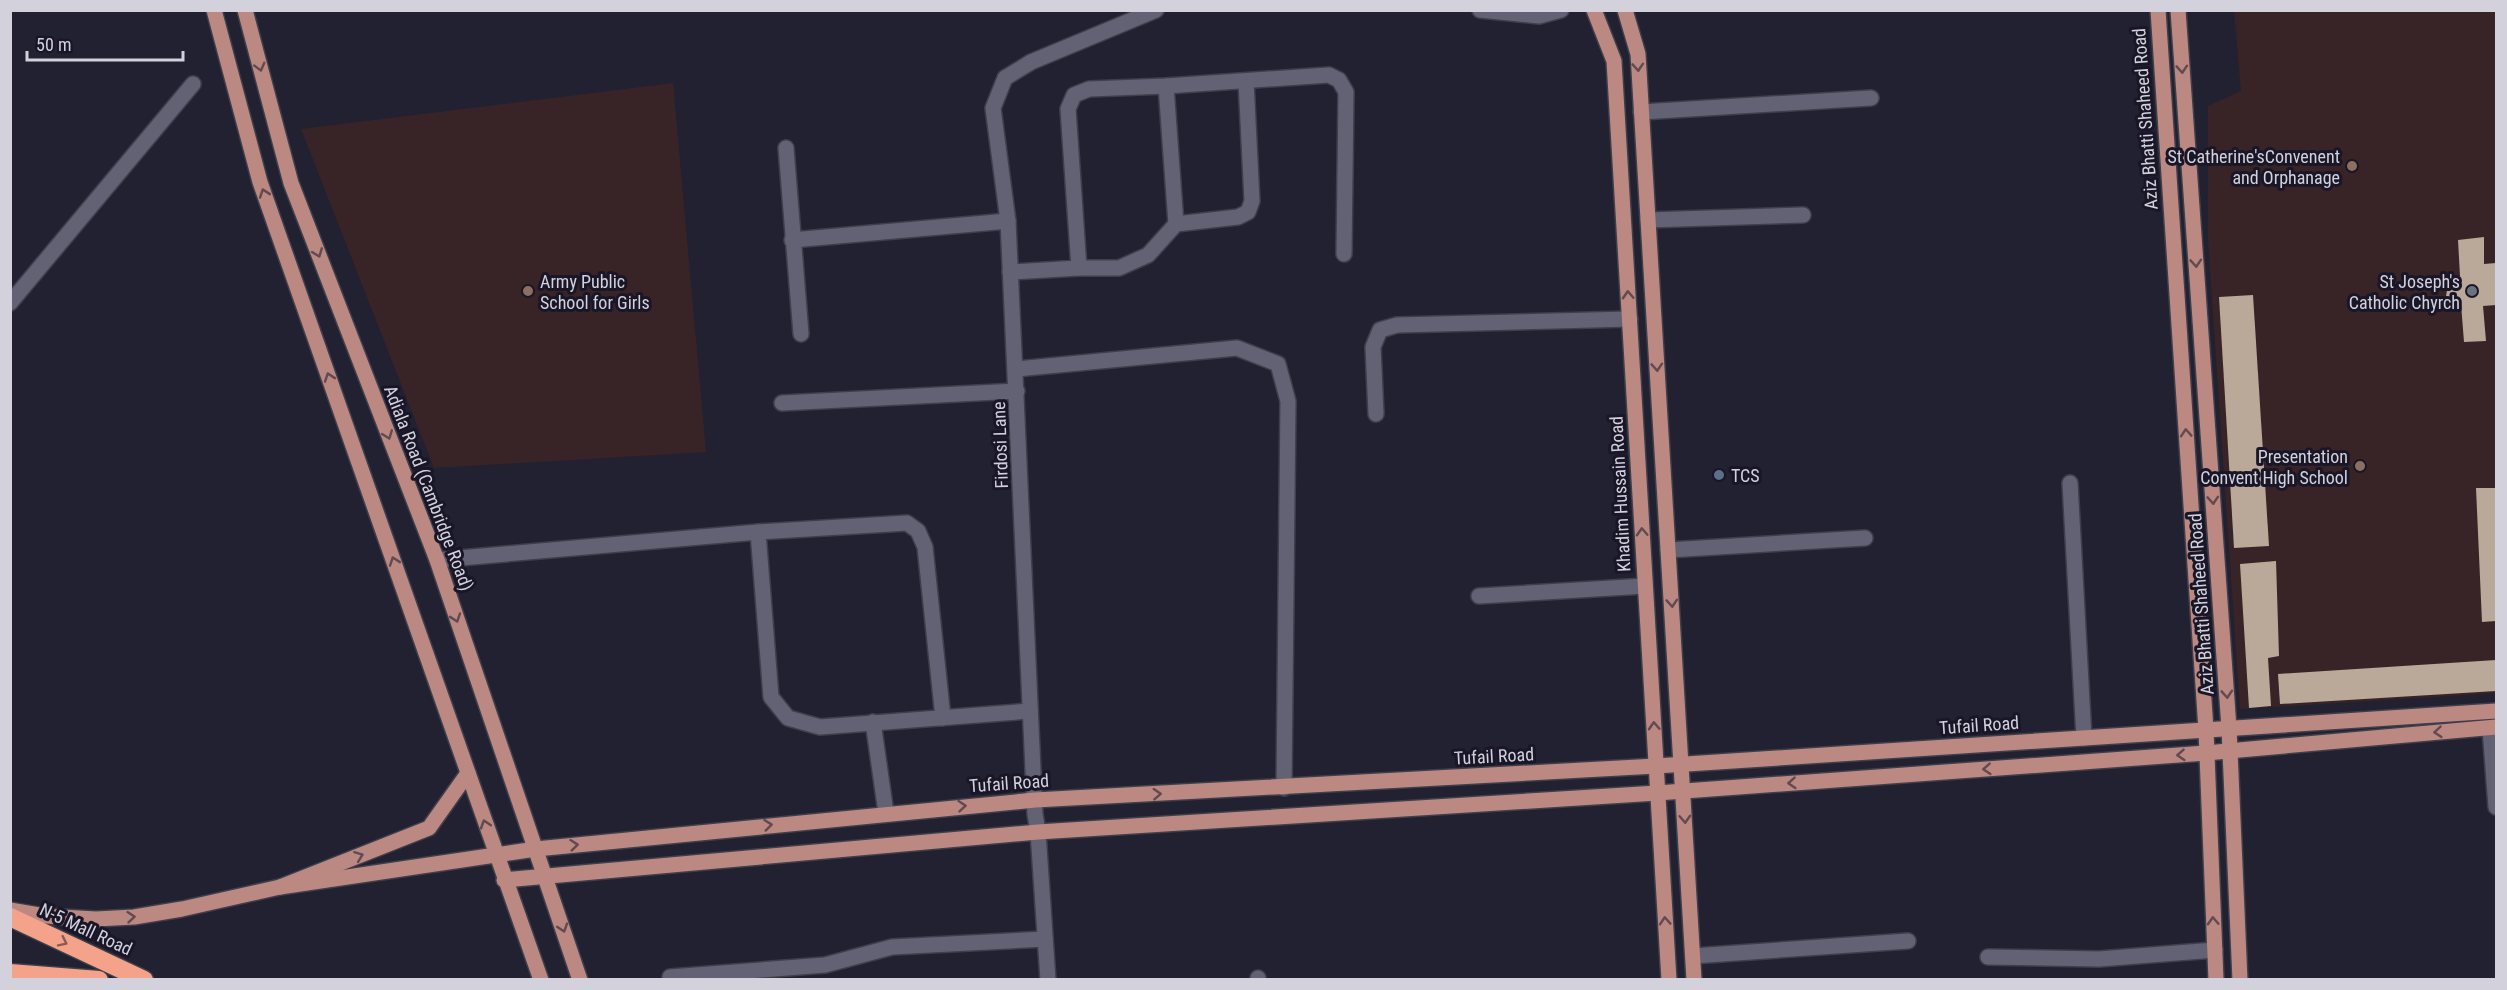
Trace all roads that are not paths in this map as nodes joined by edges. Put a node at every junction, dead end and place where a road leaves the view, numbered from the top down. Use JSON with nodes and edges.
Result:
{"nodes":[{"id":1,"x":214,"y":10,"type":"edge"},
{"id":2,"x":245,"y":10,"type":"edge"},
{"id":3,"x":1156,"y":10,"type":"edge"},
{"id":4,"x":1480,"y":10,"type":"edge"},
{"id":5,"x":1562,"y":10,"type":"edge"},
{"id":6,"x":1594,"y":10,"type":"edge"},
{"id":7,"x":1625,"y":10,"type":"edge"},
{"id":8,"x":2157,"y":10,"type":"edge"},
{"id":9,"x":2178,"y":10,"type":"edge"},
{"id":10,"x":1246,"y":81,"type":"junction"},
{"id":11,"x":193,"y":84,"type":"dead end"},
{"id":12,"x":1166,"y":86,"type":"junction"},
{"id":13,"x":1871,"y":98,"type":"dead end"},
{"id":14,"x":1641,"y":112,"type":"junction"},
{"id":15,"x":786,"y":148,"type":"dead end"},
{"id":16,"x":1803,"y":215,"type":"dead end"},
{"id":17,"x":1648,"y":220,"type":"junction"},
{"id":18,"x":1008,"y":221,"type":"junction"},
{"id":19,"x":1176,"y":224,"type":"junction"},
{"id":20,"x":792,"y":240,"type":"junction"},
{"id":21,"x":1344,"y":254,"type":"dead end"},
{"id":22,"x":1079,"y":268,"type":"junction"},
{"id":23,"x":1010,"y":272,"type":"junction"},
{"id":24,"x":10,"y":303,"type":"edge"},
{"id":25,"x":1630,"y":319,"type":"junction"},
{"id":26,"x":801,"y":334,"type":"dead end"},
{"id":27,"x":1016,"y":369,"type":"junction"},
{"id":28,"x":1017,"y":391,"type":"junction"},
{"id":29,"x":782,"y":403,"type":"dead end"},
{"id":30,"x":1376,"y":414,"type":"dead end"},
{"id":31,"x":2070,"y":483,"type":"dead end"},
{"id":32,"x":758,"y":532,"type":"junction"},
{"id":33,"x":1865,"y":538,"type":"dead end"},
{"id":34,"x":1668,"y":550,"type":"junction"},
{"id":35,"x":437,"y":560,"type":"junction"},
{"id":36,"x":1646,"y":586,"type":"junction"},
{"id":37,"x":1479,"y":596,"type":"dead end"},
{"id":38,"x":1030,"y":711,"type":"junction"},
{"id":39,"x":2496,"y":711,"type":"edge"},
{"id":40,"x":943,"y":718,"type":"junction"},
{"id":41,"x":873,"y":722,"type":"junction"},
{"id":42,"x":2493,"y":728,"type":"edge"},
{"id":43,"x":2229,"y":729,"type":"junction"},
{"id":44,"x":2206,"y":730,"type":"junction"},
{"id":45,"x":2084,"y":738,"type":"junction"},
{"id":46,"x":2229,"y":751,"type":"junction"},
{"id":47,"x":2206,"y":753,"type":"junction"},
{"id":48,"x":1682,"y":765,"type":"junction"},
{"id":49,"x":1656,"y":766,"type":"junction"},
{"id":50,"x":468,"y":773,"type":"junction"},
{"id":51,"x":1284,"y":788,"type":"junction"},
{"id":52,"x":1683,"y":790,"type":"junction"},
{"id":53,"x":1657,"y":793,"type":"junction"},
{"id":54,"x":1035,"y":800,"type":"junction"},
{"id":55,"x":2496,"y":807,"type":"edge"},
{"id":56,"x":886,"y":813,"type":"junction"},
{"id":57,"x":1038,"y":832,"type":"junction"},
{"id":58,"x":536,"y":849,"type":"junction"},
{"id":59,"x":495,"y":854,"type":"junction"},
{"id":60,"x":546,"y":876,"type":"junction"},
{"id":61,"x":504,"y":880,"type":"junction"},
{"id":62,"x":280,"y":887,"type":"junction"},
{"id":63,"x":10,"y":910,"type":"edge"},
{"id":64,"x":10,"y":917,"type":"edge"},
{"id":65,"x":1045,"y":939,"type":"junction"},
{"id":66,"x":1908,"y":941,"type":"dead end"},
{"id":67,"x":2215,"y":950,"type":"junction"},
{"id":68,"x":1693,"y":956,"type":"junction"},
{"id":69,"x":1988,"y":957,"type":"dead end"},
{"id":70,"x":10,"y":973,"type":"edge"},
{"id":71,"x":670,"y":977,"type":"dead end"},
{"id":72,"x":99,"y":980,"type":"edge"},
{"id":73,"x":144,"y":980,"type":"edge"},
{"id":74,"x":541,"y":980,"type":"edge"},
{"id":75,"x":580,"y":980,"type":"edge"},
{"id":76,"x":1047,"y":980,"type":"edge"},
{"id":77,"x":1669,"y":980,"type":"edge"},
{"id":78,"x":1694,"y":980,"type":"edge"},
{"id":79,"x":2216,"y":980,"type":"edge"},
{"id":80,"x":2240,"y":980,"type":"edge"}],
"edges":[{"from":50,"to":1,"type":"main road","one_way":true},
{"from":2,"to":35,"type":"main road","name":"Adiala Road (Cambridge Road)","one_way":true},
{"from":3,"to":18,"type":"street","name":"Firdosi Lane"},
{"from":4,"to":5,"type":"street"},
{"from":25,"to":6,"type":"main road","name":"Khadim Hussain Road","one_way":true},
{"from":7,"to":14,"type":"main road","one_way":true},
{"from":44,"to":8,"type":"main road","name":"Aziz Bhatti Shaheed Road","one_way":true},
{"from":9,"to":43,"type":"main road","name":"Aziz Bhatti Shaheed Road","one_way":true},
{"from":10,"to":12,"type":"street"},
{"from":10,"to":19,"type":"street"},
{"from":10,"to":21,"type":"street"},
{"from":11,"to":24,"type":"street"},
{"from":12,"to":19,"type":"street"},
{"from":12,"to":22,"type":"street"},
{"from":13,"to":14,"type":"street"},
{"from":14,"to":17,"type":"main road"},
{"from":15,"to":20,"type":"street"},
{"from":16,"to":17,"type":"street"},
{"from":17,"to":34,"type":"main road","one_way":true},
{"from":18,"to":20,"type":"street"},
{"from":18,"to":23,"type":"street","name":"Firdosi Lane"},
{"from":19,"to":22,"type":"street"},
{"from":20,"to":26,"type":"street"},
{"from":22,"to":23,"type":"street"},
{"from":23,"to":27,"type":"street","name":"Firdosi Lane"},
{"from":25,"to":30,"type":"street"},
{"from":36,"to":25,"type":"main road","name":"Khadim Hussain Road","one_way":true},
{"from":27,"to":28,"type":"street","name":"Firdosi Lane"},
{"from":27,"to":51,"type":"street"},
{"from":28,"to":29,"type":"street"},
{"from":28,"to":38,"type":"street","name":"Firdosi Lane"},
{"from":31,"to":45,"type":"street"},
{"from":32,"to":35,"type":"street"},
{"from":32,"to":40,"type":"street"},
{"from":32,"to":41,"type":"street"},
{"from":33,"to":34,"type":"street"},
{"from":34,"to":48,"type":"main road","one_way":true},
{"from":35,"to":58,"type":"main road","name":"Adiala Road (Cambridge Road)","one_way":true},
{"from":36,"to":37,"type":"street"},
{"from":49,"to":36,"type":"main road","name":"Khadim Hussain Road","one_way":true},
{"from":38,"to":40,"type":"street"},
{"from":38,"to":54,"type":"street","name":"Firdosi Lane"},
{"from":39,"to":43,"type":"main road","name":"Tufail Road"},
{"from":40,"to":41,"type":"street"},
{"from":41,"to":56,"type":"street"},
{"from":42,"to":46,"type":"main road","one_way":true},
{"from":42,"to":55,"type":"street"},
{"from":43,"to":44,"type":"main road","name":"Tufail Road"},
{"from":43,"to":46,"type":"main road","name":"Aziz Bhatti Shaheed Road"},
{"from":44,"to":45,"type":"main road","name":"Tufail Road"},
{"from":44,"to":47,"type":"main road","name":"Aziz Bhatti Shaheed Road"},
{"from":45,"to":48,"type":"main road","name":"Tufail Road"},
{"from":46,"to":47,"type":"main road"},
{"from":46,"to":80,"type":"main road","name":"Aziz Bhatti Shaheed Road"},
{"from":47,"to":52,"type":"main road","one_way":true},
{"from":67,"to":47,"type":"main road","name":"Aziz Bhatti Shaheed Road","one_way":true},
{"from":48,"to":49,"type":"main road","name":"Tufail Road"},
{"from":48,"to":52,"type":"main road"},
{"from":49,"to":51,"type":"main road","name":"Tufail Road"},
{"from":49,"to":53,"type":"main road","name":"Khadim Hussain Road"},
{"from":59,"to":50,"type":"main road","one_way":true},
{"from":62,"to":50,"type":"main road","one_way":true},
{"from":54,"to":51,"type":"main road","name":"Tufail Road","one_way":true},
{"from":52,"to":53,"type":"main road"},
{"from":52,"to":68,"type":"main road","one_way":true},
{"from":53,"to":57,"type":"main road"},
{"from":77,"to":53,"type":"main road","name":"Khadim Hussain Road","one_way":true},
{"from":56,"to":54,"type":"main road","name":"Tufail Road","one_way":true},
{"from":54,"to":57,"type":"street","name":"Firdosi Lane"},
{"from":58,"to":56,"type":"main road","name":"Tufail Road","one_way":true},
{"from":57,"to":60,"type":"main road"},
{"from":57,"to":65,"type":"street","name":"Firdosi Lane"},
{"from":58,"to":59,"type":"main road","name":"Tufail Road"},
{"from":58,"to":60,"type":"main road","name":"Adiala Road (Cambridge Road)"},
{"from":59,"to":61,"type":"main road"},
{"from":59,"to":62,"type":"main road","name":"Tufail Road"},
{"from":60,"to":61,"type":"main road"},
{"from":60,"to":75,"type":"main road","name":"Adiala Road (Cambridge Road)","one_way":true},
{"from":61,"to":74,"type":"main road"},
{"from":63,"to":62,"type":"main road","one_way":true},
{"from":64,"to":73,"type":"highway","name":"N-5 Mall Road","one_way":true},
{"from":65,"to":71,"type":"street"},
{"from":65,"to":76,"type":"street","name":"Firdosi Lane"},
{"from":66,"to":68,"type":"street"},
{"from":67,"to":69,"type":"street"},
{"from":67,"to":79,"type":"main road","name":"Aziz Bhatti Shaheed Road"},
{"from":68,"to":78,"type":"main road"},
{"from":70,"to":72,"type":"highway"}]}
